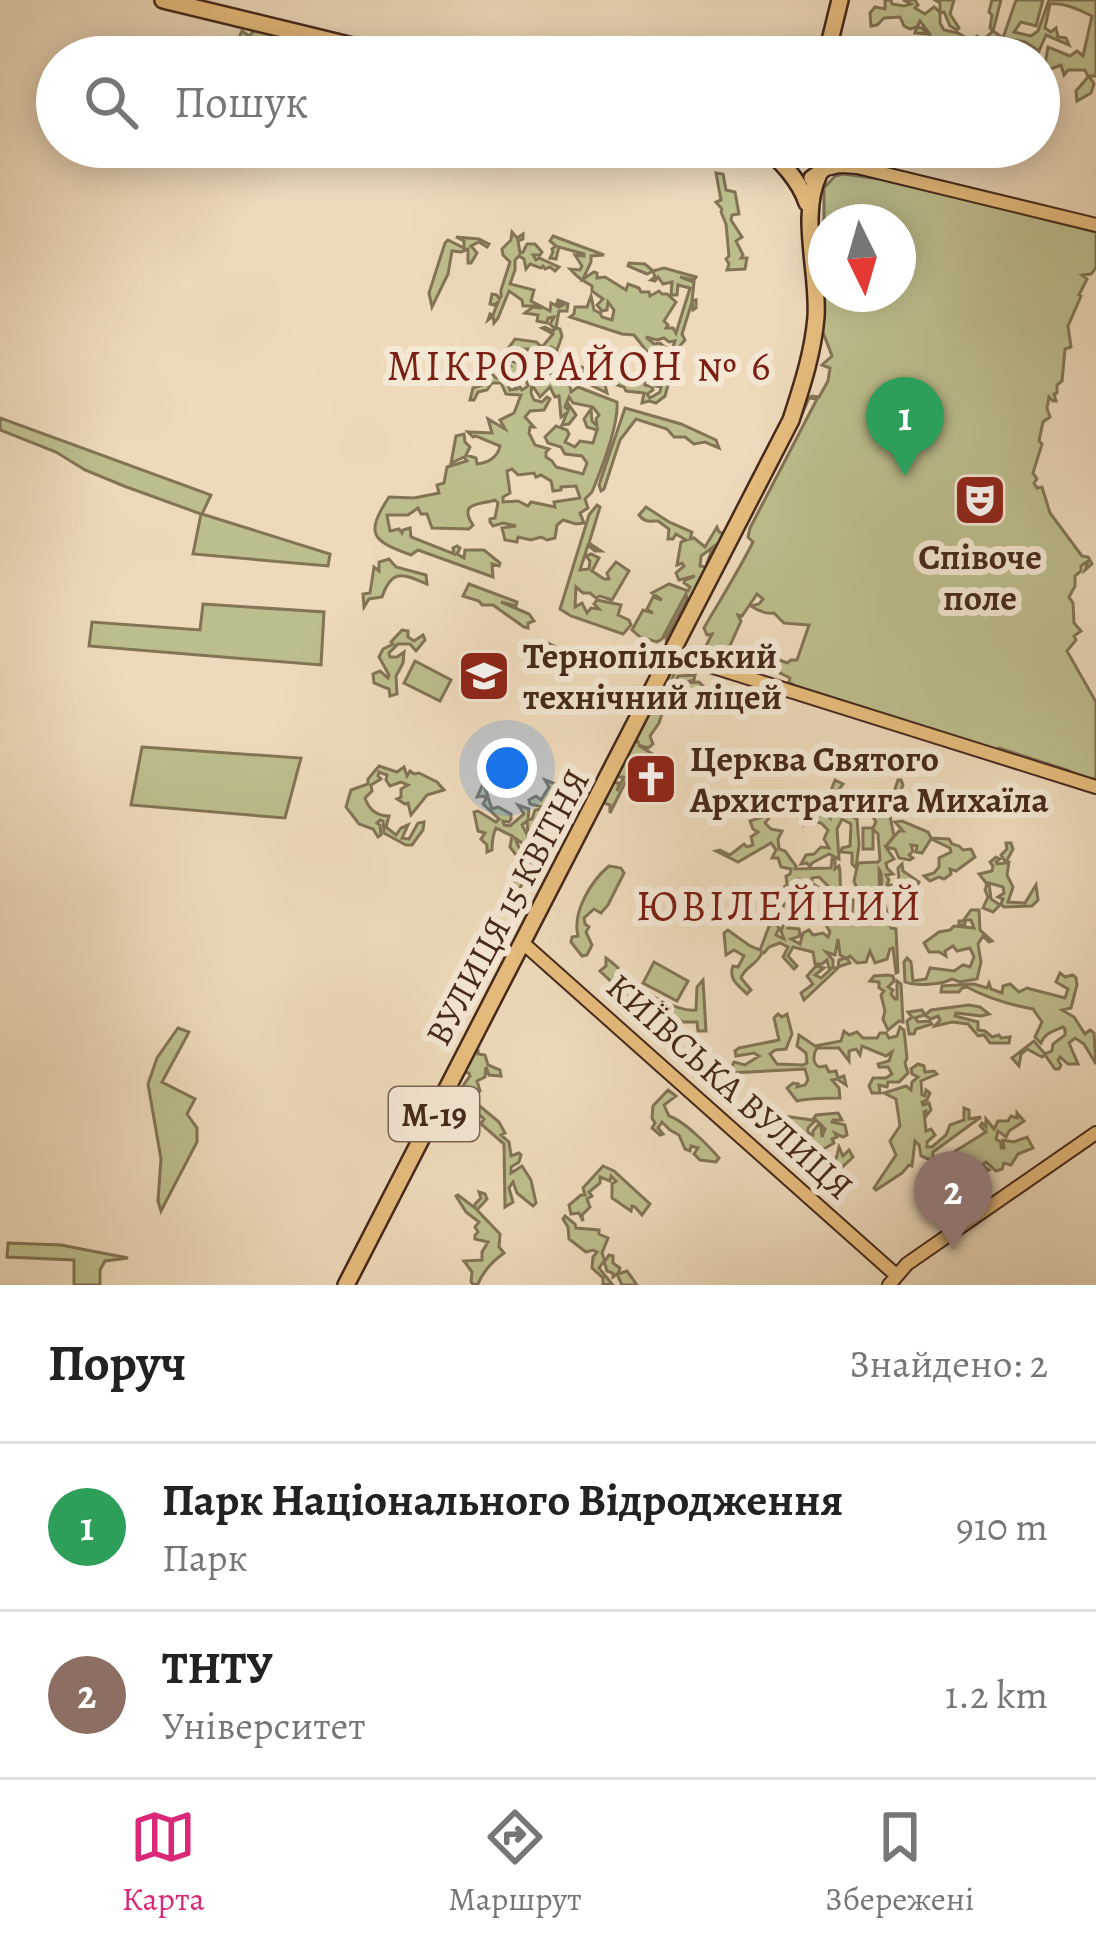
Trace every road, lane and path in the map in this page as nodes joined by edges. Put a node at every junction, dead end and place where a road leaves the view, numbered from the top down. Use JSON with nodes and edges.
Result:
{"nodes":[{"id":1,"x":163,"y":0,"type":"edge"},
{"id":2,"x":840,"y":0,"type":"edge"},
{"id":3,"x":311,"y":36,"type":"edge"},
{"id":4,"x":831,"y":36,"type":"edge"},
{"id":5,"x":788,"y":168,"type":"edge"},
{"id":6,"x":823,"y":168,"type":"edge"},
{"id":7,"x":834,"y":168,"type":"edge"},
{"id":8,"x":861,"y":168,"type":"edge"},
{"id":9,"x":821,"y":172,"type":"junction"},
{"id":10,"x":792,"y":176,"type":"junction"},
{"id":11,"x":812,"y":204,"type":"edge"},
{"id":12,"x":808,"y":208,"type":"edge"},
{"id":13,"x":1096,"y":225,"type":"edge"},
{"id":14,"x":816,"y":312,"type":"edge"},
{"id":15,"x":673,"y":654,"type":"junction"},
{"id":16,"x":1096,"y":787,"type":"edge"},
{"id":17,"x":523,"y":943,"type":"junction"},
{"id":18,"x":1096,"y":1133,"type":"edge"},
{"id":19,"x":892,"y":1280,"type":"edge"},
{"id":20,"x":346,"y":1285,"type":"edge"}],
"edges":[{"from":1,"to":3,"type":"highway"},
{"from":2,"to":4,"type":"highway"},
{"from":5,"to":10,"type":"highway","number":"М-19"},
{"from":6,"to":9,"type":"highway","number":"М-19"},
{"from":7,"to":9,"type":"main road"},
{"from":8,"to":13,"type":"main road"},
{"from":9,"to":10,"type":"highway"},
{"from":9,"to":11,"type":"highway","name":"ВУЛИЦЯ 15 КВІТНЯ","number":"М-19"},
{"from":10,"to":12,"type":"highway","name":"ВУЛИЦЯ 15 КВІТНЯ","number":"М-19"},
{"from":14,"to":15,"type":"highway","name":"ВУЛИЦЯ 15 КВІТНЯ","number":"М-19"},
{"from":15,"to":16,"type":"main road"},
{"from":15,"to":17,"type":"highway","name":"ВУЛИЦЯ 15 КВІТНЯ","number":"М-19"},
{"from":17,"to":19,"type":"main road","name":"КИЇВСЬКА ВУЛИЦЯ"},
{"from":17,"to":20,"type":"highway","name":"ВУЛИЦЯ 15 КВІТНЯ","number":"М-19"},
{"from":18,"to":19,"type":"main road"}]}
